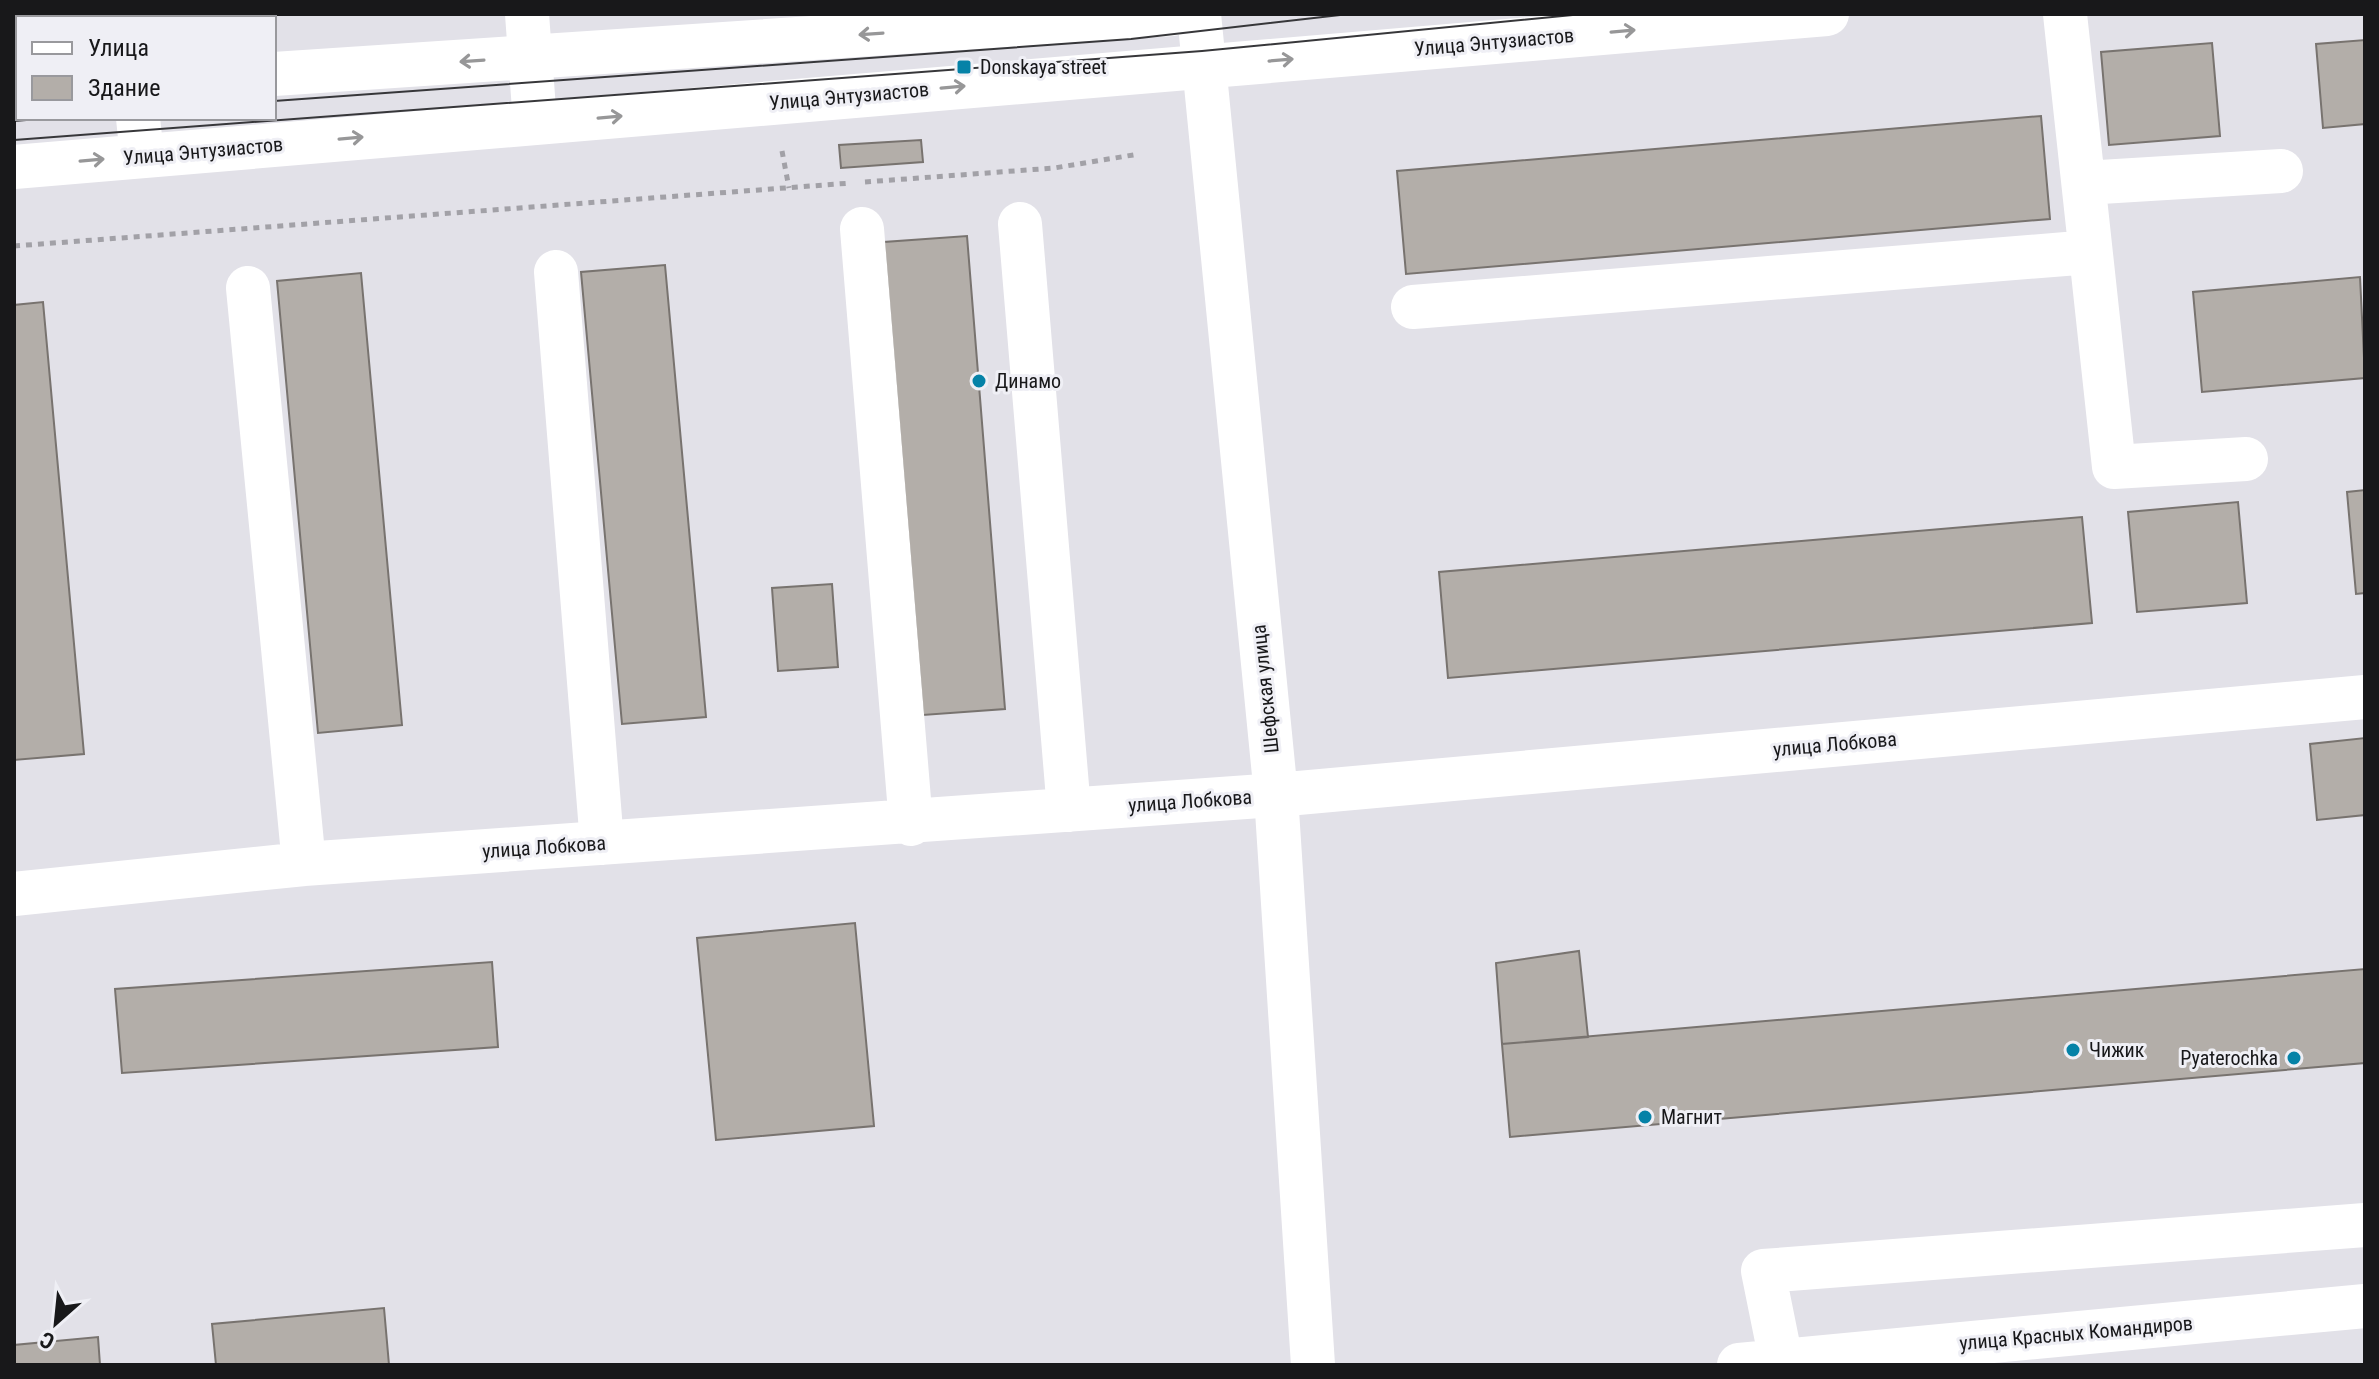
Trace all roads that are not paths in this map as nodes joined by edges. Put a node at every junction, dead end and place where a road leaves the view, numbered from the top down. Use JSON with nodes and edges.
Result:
{"nodes":[{"id":1,"x":527,"y":14,"type":"edge"},
{"id":2,"x":1172,"y":14,"type":"edge"},
{"id":3,"x":1199,"y":14,"type":"edge"},
{"id":4,"x":1827,"y":14,"type":"edge"},
{"id":5,"x":2065,"y":14,"type":"edge"},
{"id":6,"x":531,"y":57,"type":"junction"},
{"id":7,"x":1203,"y":67,"type":"junction"},
{"id":8,"x":276,"y":74,"type":"edge"},
{"id":9,"x":535,"y":123,"type":"junction"},
{"id":10,"x":140,"y":137,"type":"edge"},
{"id":11,"x":14,"y":167,"type":"edge"},
{"id":12,"x":2281,"y":171,"type":"dead end"},
{"id":13,"x":2084,"y":183,"type":"junction"},
{"id":14,"x":1020,"y":224,"type":"dead end"},
{"id":15,"x":862,"y":229,"type":"dead end"},
{"id":16,"x":2090,"y":252,"type":"junction"},
{"id":17,"x":556,"y":272,"type":"dead end"},
{"id":18,"x":248,"y":288,"type":"dead end"},
{"id":19,"x":1413,"y":307,"type":"dead end"},
{"id":20,"x":2246,"y":459,"type":"dead end"},
{"id":21,"x":2365,"y":697,"type":"edge"},
{"id":22,"x":1276,"y":795,"type":"junction"},
{"id":23,"x":1069,"y":810,"type":"junction"},
{"id":24,"x":911,"y":824,"type":"junction"},
{"id":25,"x":602,"y":843,"type":"junction"},
{"id":26,"x":304,"y":864,"type":"junction"},
{"id":27,"x":14,"y":894,"type":"edge"},
{"id":28,"x":2365,"y":1225,"type":"edge"},
{"id":29,"x":2365,"y":1306,"type":"edge"},
{"id":30,"x":1782,"y":1363,"type":"edge"},
{"id":31,"x":1313,"y":1365,"type":"edge"},
{"id":32,"x":1739,"y":1365,"type":"edge"}],
"edges":[{"from":1,"to":6,"type":"street"},
{"from":2,"to":6,"type":"street","one_way":true},
{"from":3,"to":7,"type":"street","name":"Шефская улица"},
{"from":7,"to":4,"type":"street","name":"Улица Энтузиастов","one_way":true},
{"from":5,"to":13,"type":"street"},
{"from":6,"to":8,"type":"street","one_way":true},
{"from":6,"to":9,"type":"street"},
{"from":9,"to":7,"type":"street","name":"Улица Энтузиастов","one_way":true},
{"from":7,"to":22,"type":"street","name":"Шефская улица"},
{"from":10,"to":9,"type":"street","name":"Улица Энтузиастов","one_way":true},
{"from":11,"to":10,"type":"street","name":"Улица Энтузиастов","one_way":true},
{"from":12,"to":13,"type":"street"},
{"from":13,"to":16,"type":"street"},
{"from":14,"to":23,"type":"street"},
{"from":15,"to":24,"type":"street"},
{"from":16,"to":19,"type":"street"},
{"from":16,"to":20,"type":"street"},
{"from":17,"to":25,"type":"street"},
{"from":18,"to":26,"type":"street"},
{"from":21,"to":22,"type":"street","name":"улица Лобкова"},
{"from":22,"to":23,"type":"street","name":"улица Лобкова"},
{"from":22,"to":31,"type":"street","name":"Шефская улица"},
{"from":23,"to":24,"type":"street","name":"улица Лобкова"},
{"from":24,"to":25,"type":"street","name":"улица Лобкова"},
{"from":25,"to":26,"type":"street","name":"улица Лобкова"},
{"from":26,"to":27,"type":"street","name":"улица Лобкова"},
{"from":28,"to":30,"type":"street"},
{"from":29,"to":30,"type":"street","name":"улица Красных Командиров"},
{"from":30,"to":32,"type":"street","name":"улица Красных Командиров"}]}
